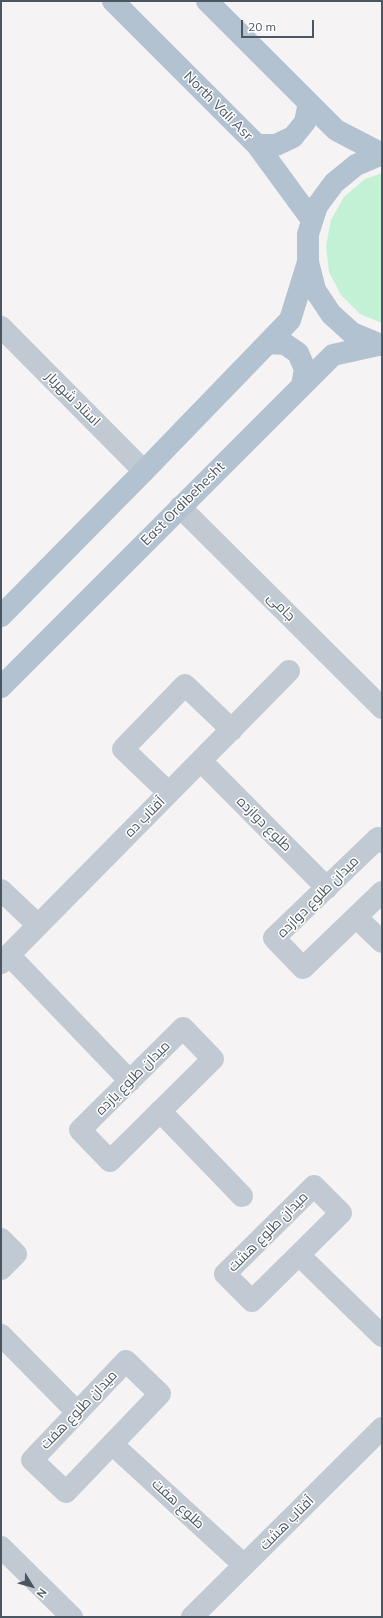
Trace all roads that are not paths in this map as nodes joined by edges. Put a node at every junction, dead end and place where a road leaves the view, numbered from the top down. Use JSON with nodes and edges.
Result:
{"nodes":[{"id":1,"x":114,"y":1,"type":"edge"},
{"id":2,"x":207,"y":1,"type":"edge"},
{"id":3,"x":309,"y":103,"type":"junction"},
{"id":4,"x":257,"y":145,"type":"junction"},
{"id":5,"x":382,"y":154,"type":"edge"},
{"id":6,"x":312,"y":220,"type":"junction"},
{"id":7,"x":308,"y":262,"type":"junction"},
{"id":8,"x":1,"y":327,"type":"edge"},
{"id":9,"x":268,"y":343,"type":"junction"},
{"id":10,"x":380,"y":345,"type":"edge"},
{"id":11,"x":302,"y":385,"type":"junction"},
{"id":12,"x":144,"y":471,"type":"junction"},
{"id":13,"x":180,"y":506,"type":"junction"},
{"id":14,"x":1,"y":616,"type":"edge"},
{"id":15,"x":289,"y":672,"type":"dead end"},
{"id":16,"x":1,"y":687,"type":"edge"},
{"id":17,"x":382,"y":708,"type":"edge"},
{"id":18,"x":232,"y":730,"type":"junction"},
{"id":19,"x":201,"y":761,"type":"junction"},
{"id":20,"x":169,"y":793,"type":"junction"},
{"id":21,"x":382,"y":842,"type":"edge"},
{"id":22,"x":327,"y":888,"type":"junction"},
{"id":23,"x":1,"y":890,"type":"edge"},
{"id":24,"x":382,"y":892,"type":"edge"},
{"id":25,"x":356,"y":916,"type":"junction"},
{"id":26,"x":38,"y":925,"type":"junction"},
{"id":27,"x":382,"y":942,"type":"edge"},
{"id":28,"x":5,"y":959,"type":"edge"},
{"id":29,"x":130,"y":1081,"type":"junction"},
{"id":30,"x":160,"y":1111,"type":"junction"},
{"id":31,"x":242,"y":1196,"type":"dead end"},
{"id":32,"x":1,"y":1239,"type":"edge"},
{"id":33,"x":299,"y":1255,"type":"junction"},
{"id":34,"x":1,"y":1269,"type":"edge"},
{"id":35,"x":1,"y":1334,"type":"edge"},
{"id":36,"x":382,"y":1336,"type":"edge"},
{"id":37,"x":77,"y":1412,"type":"junction"},
{"id":38,"x":382,"y":1428,"type":"edge"},
{"id":39,"x":112,"y":1444,"type":"junction"},
{"id":40,"x":1,"y":1547,"type":"edge"},
{"id":41,"x":244,"y":1565,"type":"junction"},
{"id":42,"x":72,"y":1617,"type":"edge"},
{"id":43,"x":192,"y":1617,"type":"edge"}],
"edges":[{"from":1,"to":4,"type":"main road","name":"North Vali Asr"},
{"from":2,"to":3,"type":"main road"},
{"from":3,"to":4,"type":"main road"},
{"from":3,"to":5,"type":"main road"},
{"from":4,"to":6,"type":"main road","name":"North Vali Asr"},
{"from":5,"to":6,"type":"main road"},
{"from":6,"to":7,"type":"main road"},
{"from":7,"to":9,"type":"main road"},
{"from":7,"to":10,"type":"main road"},
{"from":8,"to":12,"type":"street","name":"استاد شهریار"},
{"from":9,"to":11,"type":"main road"},
{"from":9,"to":12,"type":"main road"},
{"from":10,"to":11,"type":"main road","name":"East Ordibehesht"},
{"from":11,"to":13,"type":"main road","name":"East Ordibehesht"},
{"from":12,"to":14,"type":"main road"},
{"from":13,"to":16,"type":"main road","name":"East Ordibehesht"},
{"from":13,"to":17,"type":"street","name":"جامی"},
{"from":15,"to":18,"type":"street","name":"آفتاب ده"},
{"from":18,"to":19,"type":"street","name":"آفتاب ده"},
{"from":18,"to":20,"type":"street"},
{"from":19,"to":20,"type":"street","name":"آفتاب ده"},
{"from":19,"to":22,"type":"street","name":"طلوع دوازده"},
{"from":20,"to":26,"type":"street","name":"آفتاب ده"},
{"from":21,"to":22,"type":"street","name":"میدان طلوع دوازده"},
{"from":22,"to":25,"type":"street","name":"میدان طلوع دوازده"},
{"from":23,"to":26,"type":"street"},
{"from":24,"to":25,"type":"street","name":"میدان طلوع دوازده"},
{"from":25,"to":27,"type":"street"},
{"from":26,"to":28,"type":"street","name":"آفتاب ده"},
{"from":28,"to":29,"type":"street"},
{"from":29,"to":30,"type":"street","name":"میدان طلوع یازده"},
{"from":29,"to":30,"type":"street","name":"میدان طلوع یازده"},
{"from":30,"to":31,"type":"street"},
{"from":32,"to":34,"type":"street"},
{"from":33,"to":33,"type":"street","name":"میدان طلوع هشت"},
{"from":33,"to":36,"type":"street"},
{"from":35,"to":37,"type":"street"},
{"from":37,"to":39,"type":"street","name":"میدان طلوع هفت"},
{"from":37,"to":39,"type":"street","name":"میدان طلوع هفت"},
{"from":38,"to":41,"type":"street","name":"آفتاب هشت"},
{"from":39,"to":41,"type":"street","name":"طلوع هفت"},
{"from":40,"to":42,"type":"street"},
{"from":41,"to":43,"type":"street","name":"آفتاب هشت"}]}
